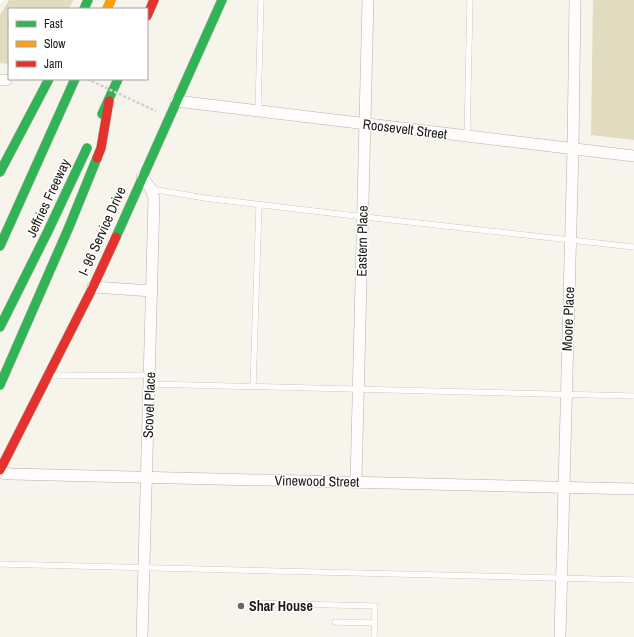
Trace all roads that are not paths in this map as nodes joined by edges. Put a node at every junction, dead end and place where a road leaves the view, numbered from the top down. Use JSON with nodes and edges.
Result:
{"nodes":[{"id":1,"x":154,"y":0,"type":"edge"},
{"id":2,"x":222,"y":0,"type":"edge"},
{"id":3,"x":261,"y":0,"type":"edge"},
{"id":4,"x":368,"y":0,"type":"edge"},
{"id":5,"x":470,"y":0,"type":"edge"},
{"id":6,"x":575,"y":0,"type":"edge"},
{"id":7,"x":148,"y":14,"type":"edge"},
{"id":8,"x":48,"y":80,"type":"edge"},
{"id":9,"x":75,"y":80,"type":"edge"},
{"id":10,"x":118,"y":80,"type":"edge"},
{"id":11,"x":109,"y":101,"type":"junction"},
{"id":12,"x":176,"y":101,"type":"junction"},
{"id":13,"x":258,"y":112,"type":"junction"},
{"id":14,"x":365,"y":125,"type":"junction"},
{"id":15,"x":467,"y":137,"type":"junction"},
{"id":16,"x":573,"y":148,"type":"junction"},
{"id":17,"x":634,"y":156,"type":"edge"},
{"id":18,"x":0,"y":172,"type":"edge"},
{"id":19,"x":142,"y":176,"type":"junction"},
{"id":20,"x":151,"y":189,"type":"junction"},
{"id":21,"x":259,"y":205,"type":"junction"},
{"id":22,"x":362,"y":217,"type":"junction"},
{"id":23,"x":570,"y":240,"type":"junction"},
{"id":24,"x":0,"y":246,"type":"edge"},
{"id":25,"x":634,"y":247,"type":"edge"},
{"id":26,"x":93,"y":287,"type":"junction"},
{"id":27,"x":152,"y":291,"type":"junction"},
{"id":28,"x":0,"y":327,"type":"edge"},
{"id":29,"x":48,"y":376,"type":"junction"},
{"id":30,"x":150,"y":380,"type":"junction"},
{"id":31,"x":0,"y":385,"type":"edge"},
{"id":32,"x":254,"y":387,"type":"junction"},
{"id":33,"x":358,"y":390,"type":"junction"},
{"id":34,"x":566,"y":395,"type":"junction"},
{"id":35,"x":634,"y":396,"type":"edge"},
{"id":36,"x":0,"y":471,"type":"edge"},
{"id":37,"x":146,"y":477,"type":"junction"},
{"id":38,"x":356,"y":482,"type":"junction"},
{"id":39,"x":564,"y":487,"type":"junction"},
{"id":40,"x":634,"y":489,"type":"edge"},
{"id":41,"x":0,"y":564,"type":"edge"},
{"id":42,"x":144,"y":567,"type":"junction"},
{"id":43,"x":561,"y":578,"type":"junction"},
{"id":44,"x":634,"y":580,"type":"edge"},
{"id":45,"x":256,"y":603,"type":"dead end"},
{"id":46,"x":335,"y":622,"type":"dead end"},
{"id":47,"x":374,"y":624,"type":"junction"},
{"id":48,"x":142,"y":637,"type":"edge"},
{"id":49,"x":374,"y":637,"type":"edge"},
{"id":50,"x":560,"y":637,"type":"edge"}],
"edges":[{"from":1,"to":7,"type":"main road"},
{"from":2,"to":12,"type":"main road","name":"I- 96 Service Drive"},
{"from":3,"to":13,"type":"lane"},
{"from":4,"to":14,"type":"street","name":"Eastern Place"},
{"from":5,"to":15,"type":"lane"},
{"from":6,"to":16,"type":"street","name":"Moore Place"},
{"from":8,"to":18,"type":"main road"},
{"from":9,"to":24,"type":"main road","name":"Jeffries Freeway"},
{"from":10,"to":11,"type":"main road","name":"Jeffries Freeway"},
{"from":11,"to":28,"type":"main road","name":"Jeffries Freeway"},
{"from":11,"to":31,"type":"main road"},
{"from":12,"to":13,"type":"street","name":"Roosevelt Street"},
{"from":12,"to":19,"type":"main road","name":"I- 96 Service Drive"},
{"from":13,"to":14,"type":"street","name":"Roosevelt Street"},
{"from":14,"to":15,"type":"street","name":"Roosevelt Street"},
{"from":14,"to":22,"type":"street","name":"Eastern Place"},
{"from":15,"to":16,"type":"street","name":"Roosevelt Street"},
{"from":16,"to":17,"type":"street","name":"Roosevelt Street"},
{"from":16,"to":23,"type":"street","name":"Moore Place"},
{"from":19,"to":20,"type":"street","name":"Scovel Place"},
{"from":19,"to":26,"type":"main road","name":"I- 96 Service Drive"},
{"from":20,"to":21,"type":"lane"},
{"from":20,"to":27,"type":"street","name":"Scovel Place"},
{"from":21,"to":22,"type":"lane"},
{"from":21,"to":32,"type":"lane"},
{"from":22,"to":23,"type":"lane"},
{"from":22,"to":33,"type":"street","name":"Eastern Place"},
{"from":23,"to":25,"type":"lane"},
{"from":23,"to":34,"type":"street","name":"Moore Place"},
{"from":26,"to":27,"type":"street"},
{"from":26,"to":29,"type":"main road","name":"I- 96 Service Drive"},
{"from":27,"to":30,"type":"street","name":"Scovel Place"},
{"from":29,"to":30,"type":"lane"},
{"from":29,"to":36,"type":"main road","name":"I- 96 Service Drive"},
{"from":30,"to":32,"type":"lane"},
{"from":30,"to":37,"type":"street","name":"Scovel Place"},
{"from":32,"to":33,"type":"lane"},
{"from":33,"to":34,"type":"lane"},
{"from":33,"to":38,"type":"street","name":"Eastern Place"},
{"from":34,"to":35,"type":"lane"},
{"from":34,"to":39,"type":"street","name":"Moore Place"},
{"from":36,"to":37,"type":"street","name":"Vinewood Street"},
{"from":37,"to":38,"type":"street","name":"Vinewood Street"},
{"from":37,"to":42,"type":"street","name":"Scovel Place"},
{"from":38,"to":39,"type":"street","name":"Vinewood Street"},
{"from":39,"to":40,"type":"street","name":"Vinewood Street"},
{"from":39,"to":43,"type":"street","name":"Moore Place"},
{"from":41,"to":42,"type":"lane"},
{"from":42,"to":43,"type":"lane"},
{"from":42,"to":48,"type":"street","name":"Scovel Place"},
{"from":43,"to":44,"type":"lane"},
{"from":43,"to":50,"type":"street","name":"Moore Place"},
{"from":45,"to":47,"type":"lane"},
{"from":46,"to":47,"type":"lane"},
{"from":47,"to":49,"type":"lane"}]}
